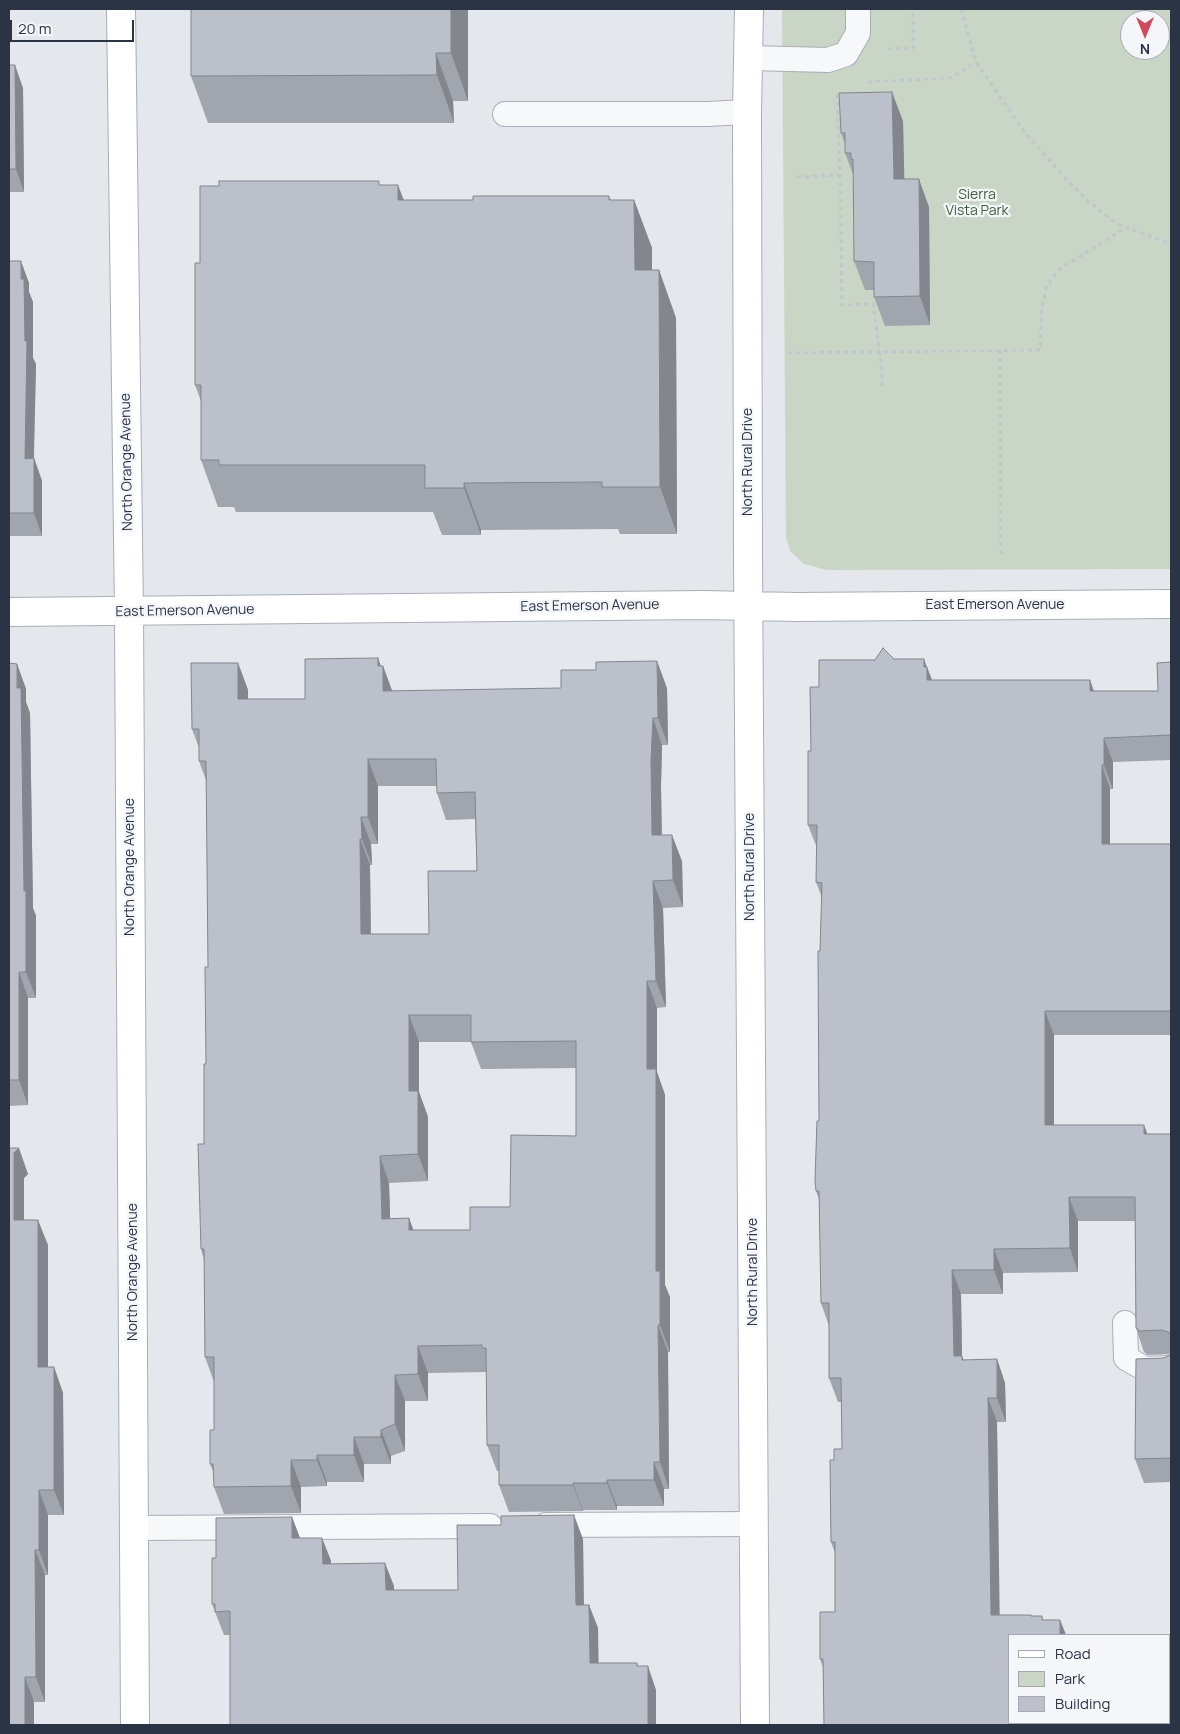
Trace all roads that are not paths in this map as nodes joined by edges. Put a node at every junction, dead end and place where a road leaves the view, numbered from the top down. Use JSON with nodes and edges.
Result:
{"nodes":[{"id":1,"x":121,"y":9,"type":"edge"},
{"id":2,"x":749,"y":9,"type":"edge"},
{"id":3,"x":858,"y":9,"type":"edge"},
{"id":4,"x":749,"y":58,"type":"junction"},
{"id":5,"x":747,"y":112,"type":"junction"},
{"id":6,"x":504,"y":114,"type":"dead end"},
{"id":7,"x":1171,"y":604,"type":"edge"},
{"id":8,"x":750,"y":607,"type":"junction"},
{"id":9,"x":9,"y":612,"type":"edge"},
{"id":10,"x":129,"y":612,"type":"junction"},
{"id":11,"x":1125,"y":1323,"type":"dead end"},
{"id":12,"x":1171,"y":1368,"type":"edge"},
{"id":13,"x":754,"y":1524,"type":"junction"},
{"id":14,"x":134,"y":1528,"type":"junction"},
{"id":15,"x":135,"y":1725,"type":"edge"},
{"id":16,"x":754,"y":1725,"type":"edge"}],
"edges":[{"from":1,"to":10,"type":"street","name":"North Orange Avenue"},
{"from":2,"to":4,"type":"street","name":"North Rural Drive"},
{"from":3,"to":4,"type":"lane"},
{"from":4,"to":5,"type":"street","name":"North Rural Drive"},
{"from":5,"to":6,"type":"lane"},
{"from":5,"to":8,"type":"street","name":"North Rural Drive"},
{"from":7,"to":8,"type":"street","name":"East Emerson Avenue"},
{"from":8,"to":10,"type":"street","name":"East Emerson Avenue"},
{"from":8,"to":13,"type":"street","name":"North Rural Drive"},
{"from":9,"to":10,"type":"street","name":"East Emerson Avenue"},
{"from":10,"to":14,"type":"street","name":"North Orange Avenue"},
{"from":11,"to":12,"type":"lane"},
{"from":13,"to":14,"type":"lane"},
{"from":13,"to":16,"type":"street","name":"North Rural Drive"},
{"from":14,"to":15,"type":"street","name":"North Orange Avenue"}]}
